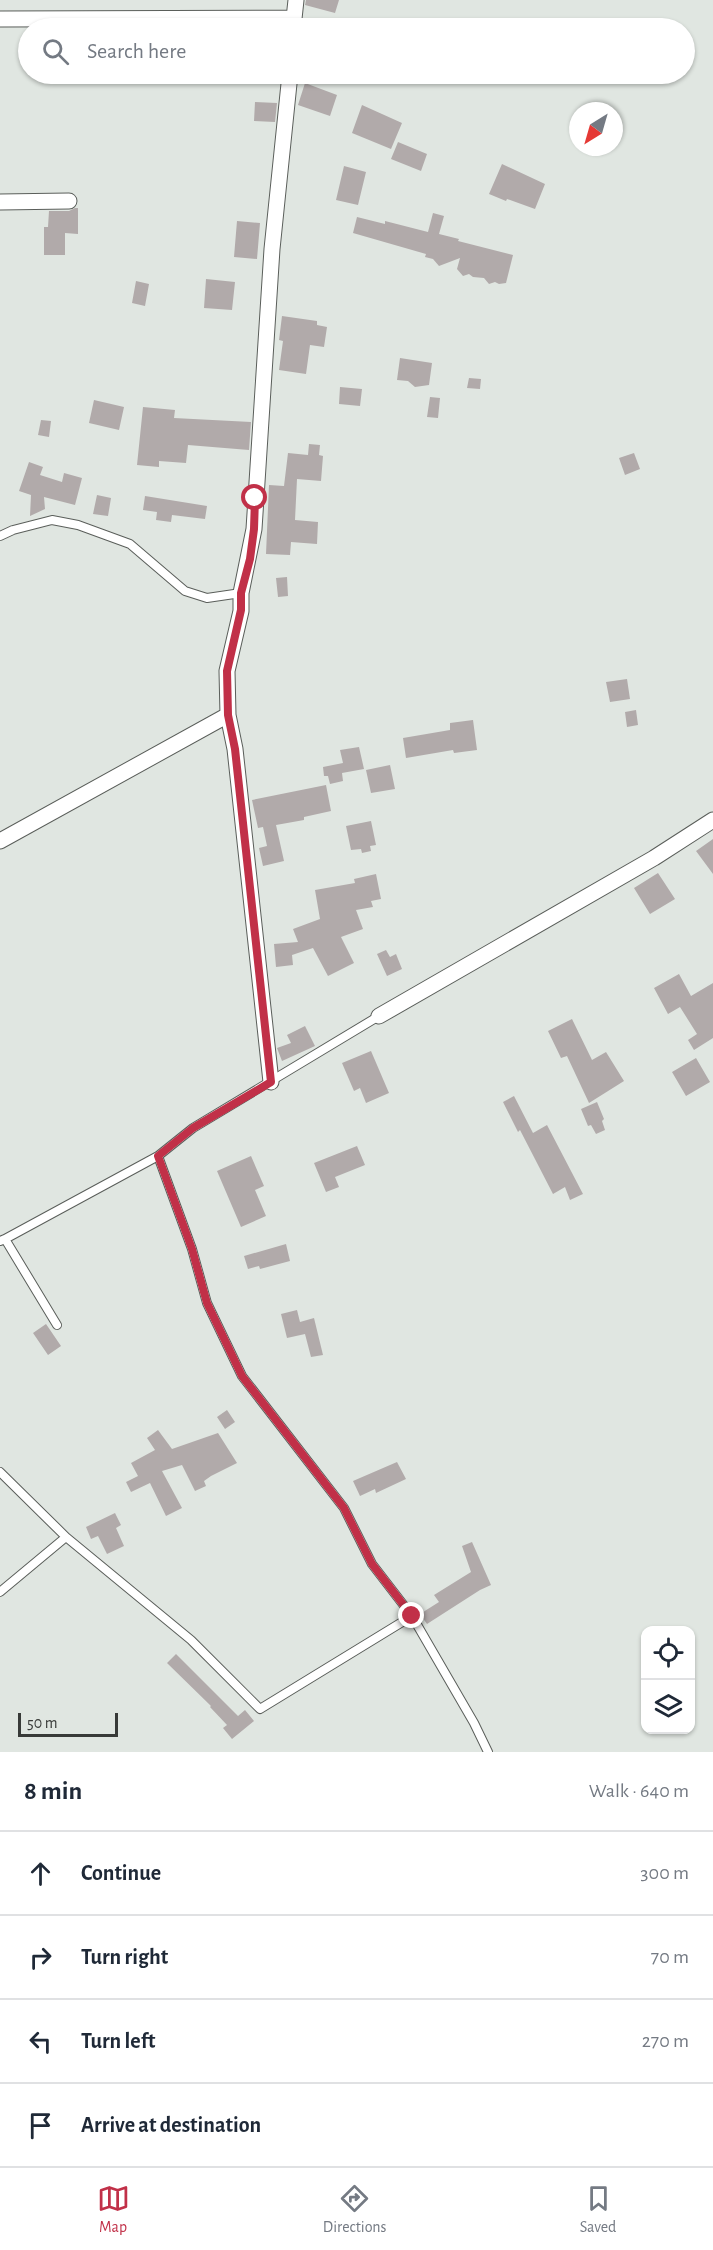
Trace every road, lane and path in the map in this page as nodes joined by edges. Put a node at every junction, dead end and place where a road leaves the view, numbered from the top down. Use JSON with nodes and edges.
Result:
{"nodes":[{"id":1,"x":296,"y":0,"type":"edge"},
{"id":2,"x":294,"y":18,"type":"edge"},
{"id":3,"x":0,"y":20,"type":"edge"},
{"id":4,"x":18,"y":20,"type":"edge"},
{"id":5,"x":289,"y":84,"type":"edge"},
{"id":6,"x":69,"y":201,"type":"dead end"},
{"id":7,"x":0,"y":202,"type":"edge"},
{"id":8,"x":0,"y":536,"type":"edge"},
{"id":9,"x":241,"y":593,"type":"junction"},
{"id":10,"x":228,"y":715,"type":"junction"},
{"id":11,"x":713,"y":820,"type":"edge"},
{"id":12,"x":0,"y":841,"type":"edge"},
{"id":13,"x":379,"y":1016,"type":"joint"},
{"id":14,"x":271,"y":1082,"type":"junction"},
{"id":15,"x":158,"y":1156,"type":"junction"},
{"id":16,"x":2,"y":1240,"type":"edge"},
{"id":17,"x":57,"y":1325,"type":"dead end"},
{"id":18,"x":0,"y":1473,"type":"edge"},
{"id":19,"x":66,"y":1537,"type":"junction"},
{"id":20,"x":0,"y":1592,"type":"edge"},
{"id":21,"x":412,"y":1616,"type":"junction"},
{"id":22,"x":488,"y":1752,"type":"edge"}],
"edges":[{"from":1,"to":2,"type":"street"},
{"from":3,"to":4,"type":"street"},
{"from":5,"to":9,"type":"street"},
{"from":6,"to":7,"type":"street"},
{"from":8,"to":9,"type":"lane"},
{"from":9,"to":10,"type":"street"},
{"from":10,"to":12,"type":"street"},
{"from":10,"to":14,"type":"street"},
{"from":11,"to":13,"type":"street"},
{"from":13,"to":14,"type":"lane"},
{"from":14,"to":15,"type":"lane"},
{"from":15,"to":16,"type":"lane"},
{"from":15,"to":21,"type":"lane"},
{"from":16,"to":17,"type":"lane"},
{"from":18,"to":19,"type":"lane"},
{"from":19,"to":20,"type":"lane"},
{"from":19,"to":21,"type":"lane"},
{"from":21,"to":22,"type":"lane"}]}
